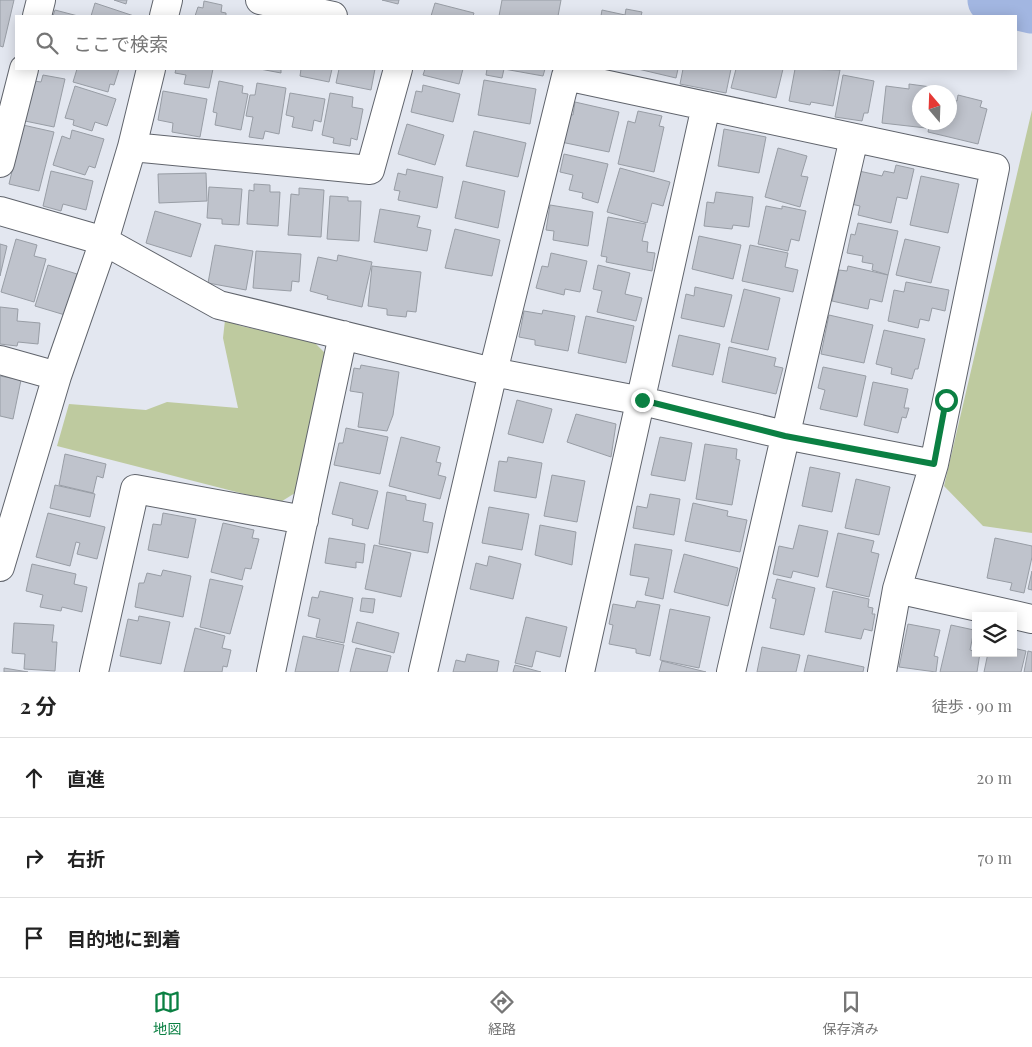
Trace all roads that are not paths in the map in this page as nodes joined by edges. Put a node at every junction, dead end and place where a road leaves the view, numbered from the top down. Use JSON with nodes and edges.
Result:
{"nodes":[{"id":1,"x":41,"y":0,"type":"edge"},
{"id":2,"x":168,"y":0,"type":"edge"},
{"id":3,"x":260,"y":0,"type":"edge"},
{"id":4,"x":37,"y":15,"type":"edge"},
{"id":5,"x":164,"y":15,"type":"edge"},
{"id":6,"x":328,"y":15,"type":"edge"},
{"id":7,"x":24,"y":70,"type":"edge"},
{"id":8,"x":151,"y":70,"type":"edge"},
{"id":9,"x":398,"y":70,"type":"edge"},
{"id":10,"x":706,"y":106,"type":"junction"},
{"id":11,"x":854,"y":138,"type":"junction"},
{"id":12,"x":132,"y":148,"type":"junction"},
{"id":13,"x":0,"y":163,"type":"edge"},
{"id":14,"x":0,"y":212,"type":"edge"},
{"id":15,"x":104,"y":241,"type":"junction"},
{"id":16,"x":344,"y":335,"type":"junction"},
{"id":17,"x":0,"y":360,"type":"edge"},
{"id":18,"x":493,"y":372,"type":"junction"},
{"id":19,"x":57,"y":376,"type":"junction"},
{"id":20,"x":642,"y":400,"type":"junction"},
{"id":21,"x":785,"y":436,"type":"junction"},
{"id":22,"x":934,"y":464,"type":"junction"},
{"id":23,"x":304,"y":520,"type":"junction"},
{"id":24,"x":0,"y":567,"type":"edge"},
{"id":25,"x":898,"y":589,"type":"junction"},
{"id":26,"x":1032,"y":619,"type":"edge"},
{"id":27,"x":94,"y":672,"type":"edge"},
{"id":28,"x":271,"y":672,"type":"edge"},
{"id":29,"x":423,"y":672,"type":"edge"},
{"id":30,"x":580,"y":672,"type":"edge"},
{"id":31,"x":731,"y":672,"type":"edge"},
{"id":32,"x":882,"y":672,"type":"edge"}],
"edges":[{"from":1,"to":4,"type":"street"},
{"from":2,"to":5,"type":"street"},
{"from":3,"to":6,"type":"street"},
{"from":7,"to":13,"type":"street"},
{"from":8,"to":12,"type":"street"},
{"from":9,"to":12,"type":"street"},
{"from":10,"to":11,"type":"street"},
{"from":10,"to":18,"type":"street"},
{"from":10,"to":20,"type":"street"},
{"from":11,"to":21,"type":"street"},
{"from":11,"to":22,"type":"street"},
{"from":12,"to":15,"type":"street"},
{"from":14,"to":15,"type":"street"},
{"from":15,"to":16,"type":"street"},
{"from":15,"to":19,"type":"street"},
{"from":16,"to":18,"type":"street"},
{"from":16,"to":23,"type":"street"},
{"from":17,"to":19,"type":"street"},
{"from":18,"to":20,"type":"street"},
{"from":18,"to":29,"type":"street"},
{"from":19,"to":24,"type":"street"},
{"from":20,"to":21,"type":"street"},
{"from":20,"to":30,"type":"street"},
{"from":21,"to":22,"type":"street"},
{"from":21,"to":31,"type":"street"},
{"from":22,"to":25,"type":"street"},
{"from":23,"to":27,"type":"street"},
{"from":23,"to":28,"type":"street"},
{"from":25,"to":26,"type":"street"},
{"from":25,"to":32,"type":"street"}]}
